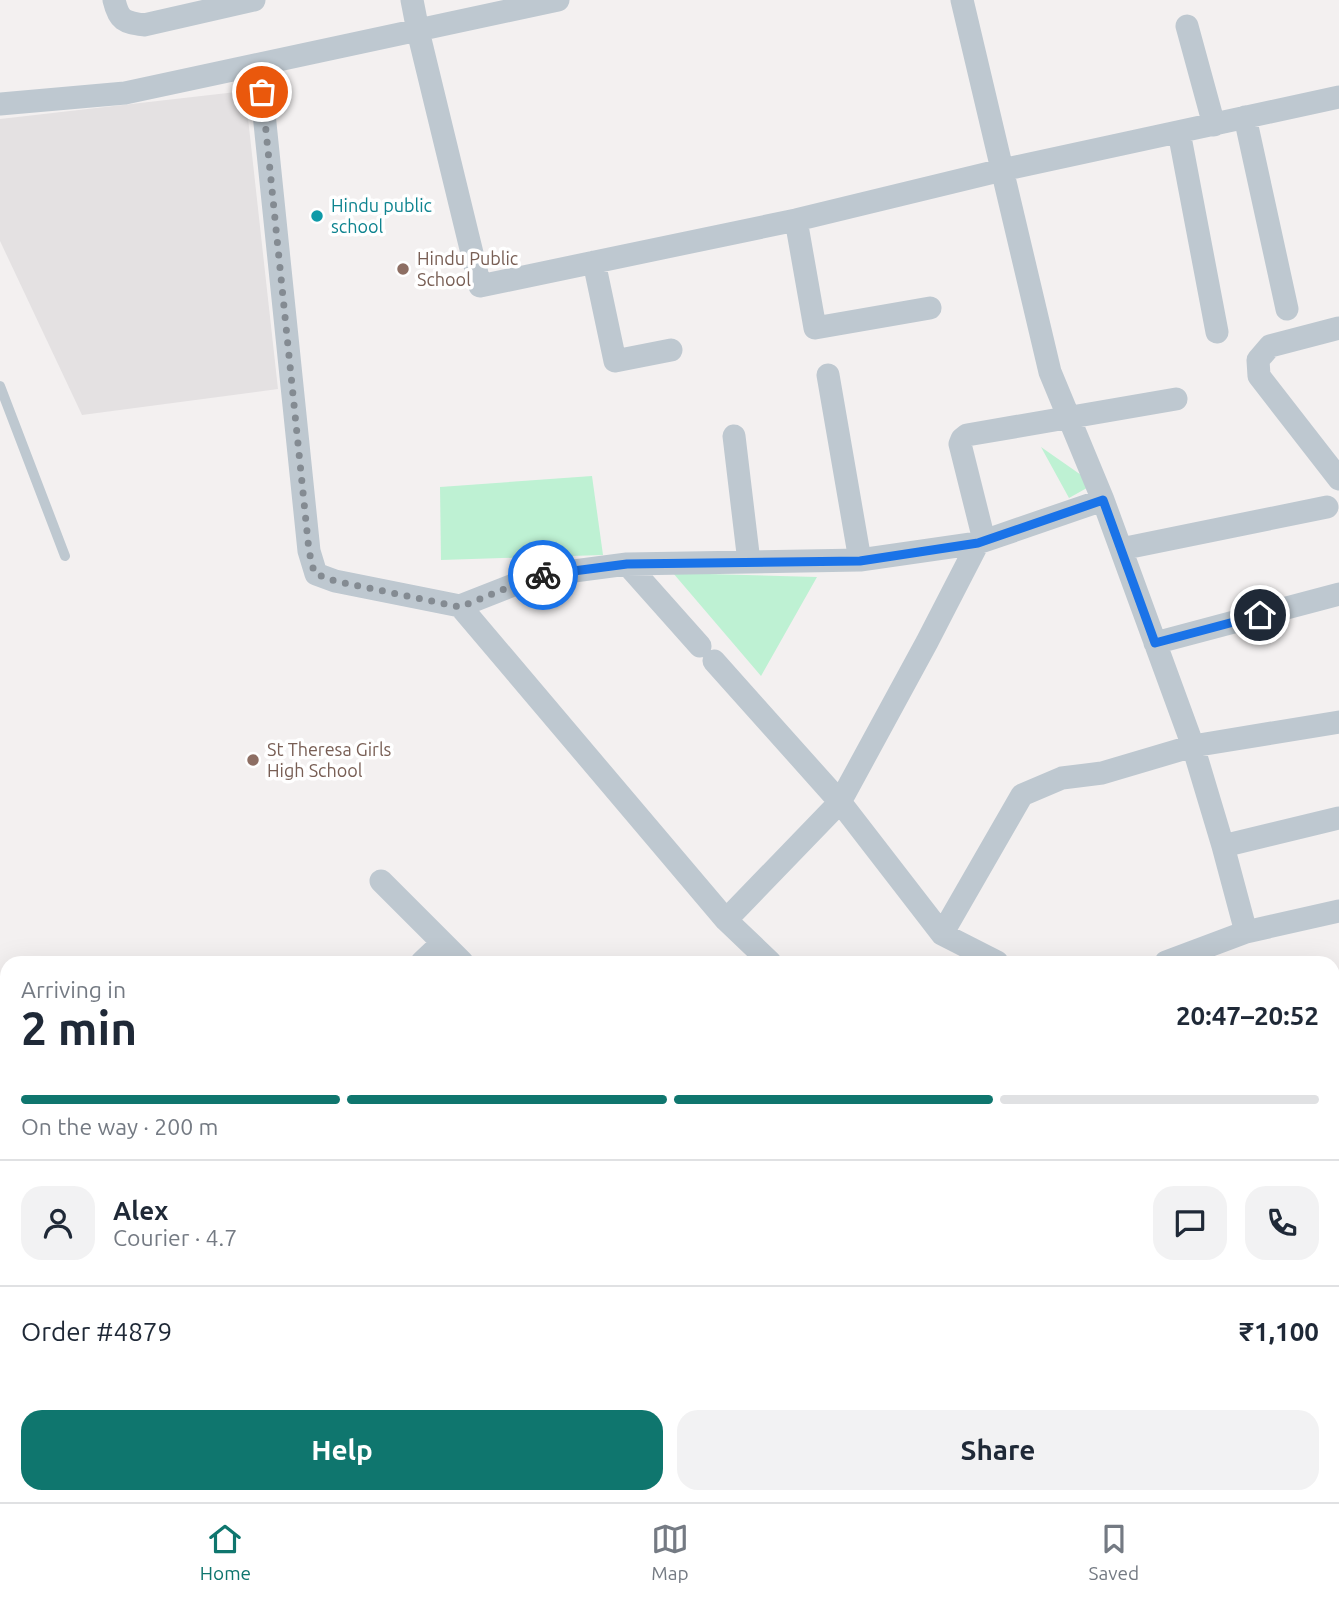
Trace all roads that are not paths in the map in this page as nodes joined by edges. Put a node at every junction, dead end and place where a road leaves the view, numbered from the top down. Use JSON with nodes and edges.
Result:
{"nodes":[{"id":1,"x":114,"y":0,"type":"edge"},
{"id":2,"x":254,"y":0,"type":"edge"},
{"id":3,"x":412,"y":0,"type":"edge"},
{"id":4,"x":962,"y":0,"type":"edge"},
{"id":5,"x":552,"y":1,"type":"edge"},
{"id":6,"x":1187,"y":26,"type":"dead end"},
{"id":7,"x":418,"y":31,"type":"junction"},
{"id":8,"x":259,"y":65,"type":"junction"},
{"id":9,"x":1339,"y":97,"type":"edge"},
{"id":10,"x":0,"y":104,"type":"edge"},
{"id":11,"x":1245,"y":117,"type":"junction"},
{"id":12,"x":1214,"y":124,"type":"junction"},
{"id":13,"x":1179,"y":132,"type":"junction"},
{"id":14,"x":1002,"y":170,"type":"junction"},
{"id":15,"x":796,"y":220,"type":"junction"},
{"id":16,"x":594,"y":262,"type":"junction"},
{"id":17,"x":930,"y":308,"type":"dead end"},
{"id":18,"x":1287,"y":309,"type":"dead end"},
{"id":19,"x":1339,"y":328,"type":"edge"},
{"id":20,"x":1217,"y":332,"type":"dead end"},
{"id":21,"x":671,"y":350,"type":"dead end"},
{"id":22,"x":828,"y":375,"type":"dead end"},
{"id":23,"x":0,"y":387,"type":"edge"},
{"id":24,"x":1177,"y":399,"type":"dead end"},
{"id":25,"x":1069,"y":416,"type":"junction"},
{"id":26,"x":734,"y":436,"type":"dead end"},
{"id":27,"x":1339,"y":479,"type":"edge"},
{"id":28,"x":1103,"y":500,"type":"junction"},
{"id":29,"x":1327,"y":507,"type":"dead end"},
{"id":30,"x":981,"y":541,"type":"junction"},
{"id":31,"x":1121,"y":549,"type":"junction"},
{"id":32,"x":65,"y":556,"type":"dead end"},
{"id":33,"x":860,"y":561,"type":"junction"},
{"id":34,"x":749,"y":562,"type":"junction"},
{"id":35,"x":627,"y":564,"type":"junction"},
{"id":36,"x":1339,"y":594,"type":"edge"},
{"id":37,"x":460,"y":607,"type":"junction"},
{"id":38,"x":1155,"y":643,"type":"junction"},
{"id":39,"x":1339,"y":722,"type":"edge"},
{"id":40,"x":1193,"y":746,"type":"junction"},
{"id":41,"x":840,"y":802,"type":"junction"},
{"id":42,"x":1339,"y":818,"type":"edge"},
{"id":43,"x":1223,"y":846,"type":"junction"},
{"id":44,"x":381,"y":881,"type":"dead end"},
{"id":45,"x":1339,"y":911,"type":"edge"},
{"id":46,"x":726,"y":920,"type":"junction"},
{"id":47,"x":1246,"y":932,"type":"junction"},
{"id":48,"x":942,"y":934,"type":"junction"},
{"id":49,"x":442,"y":943,"type":"junction"},
{"id":50,"x":428,"y":956,"type":"edge"},
{"id":51,"x":456,"y":956,"type":"edge"},
{"id":52,"x":764,"y":956,"type":"edge"},
{"id":53,"x":985,"y":956,"type":"edge"},
{"id":54,"x":1182,"y":956,"type":"edge"}],
"edges":[{"from":1,"to":2,"type":"street"},
{"from":3,"to":7,"type":"street"},
{"from":4,"to":14,"type":"street"},
{"from":5,"to":7,"type":"street"},
{"from":6,"to":12,"type":"street"},
{"from":7,"to":8,"type":"street"},
{"from":7,"to":16,"type":"street"},
{"from":8,"to":10,"type":"street"},
{"from":8,"to":37,"type":"street"},
{"from":9,"to":11,"type":"street"},
{"from":11,"to":12,"type":"street"},
{"from":11,"to":18,"type":"street"},
{"from":12,"to":13,"type":"street"},
{"from":13,"to":14,"type":"street"},
{"from":13,"to":20,"type":"street"},
{"from":14,"to":15,"type":"street"},
{"from":14,"to":25,"type":"street"},
{"from":15,"to":16,"type":"street"},
{"from":15,"to":17,"type":"street"},
{"from":16,"to":21,"type":"street"},
{"from":19,"to":27,"type":"street"},
{"from":22,"to":33,"type":"street"},
{"from":23,"to":32,"type":"lane"},
{"from":24,"to":25,"type":"street"},
{"from":25,"to":28,"type":"street"},
{"from":25,"to":30,"type":"street"},
{"from":26,"to":34,"type":"street"},
{"from":28,"to":30,"type":"street"},
{"from":28,"to":31,"type":"street"},
{"from":29,"to":31,"type":"street"},
{"from":30,"to":33,"type":"street"},
{"from":30,"to":41,"type":"street"},
{"from":31,"to":38,"type":"street"},
{"from":33,"to":34,"type":"street"},
{"from":34,"to":35,"type":"street"},
{"from":35,"to":37,"type":"street"},
{"from":35,"to":41,"type":"street"},
{"from":36,"to":38,"type":"street"},
{"from":37,"to":46,"type":"street"},
{"from":38,"to":40,"type":"street"},
{"from":39,"to":40,"type":"street"},
{"from":40,"to":43,"type":"street"},
{"from":40,"to":48,"type":"street"},
{"from":41,"to":46,"type":"street"},
{"from":41,"to":48,"type":"street"},
{"from":42,"to":43,"type":"street"},
{"from":43,"to":47,"type":"street"},
{"from":44,"to":49,"type":"street"},
{"from":45,"to":47,"type":"street"},
{"from":46,"to":52,"type":"street"},
{"from":47,"to":54,"type":"street"},
{"from":48,"to":53,"type":"street"},
{"from":49,"to":50,"type":"street"},
{"from":49,"to":51,"type":"street"}]}
